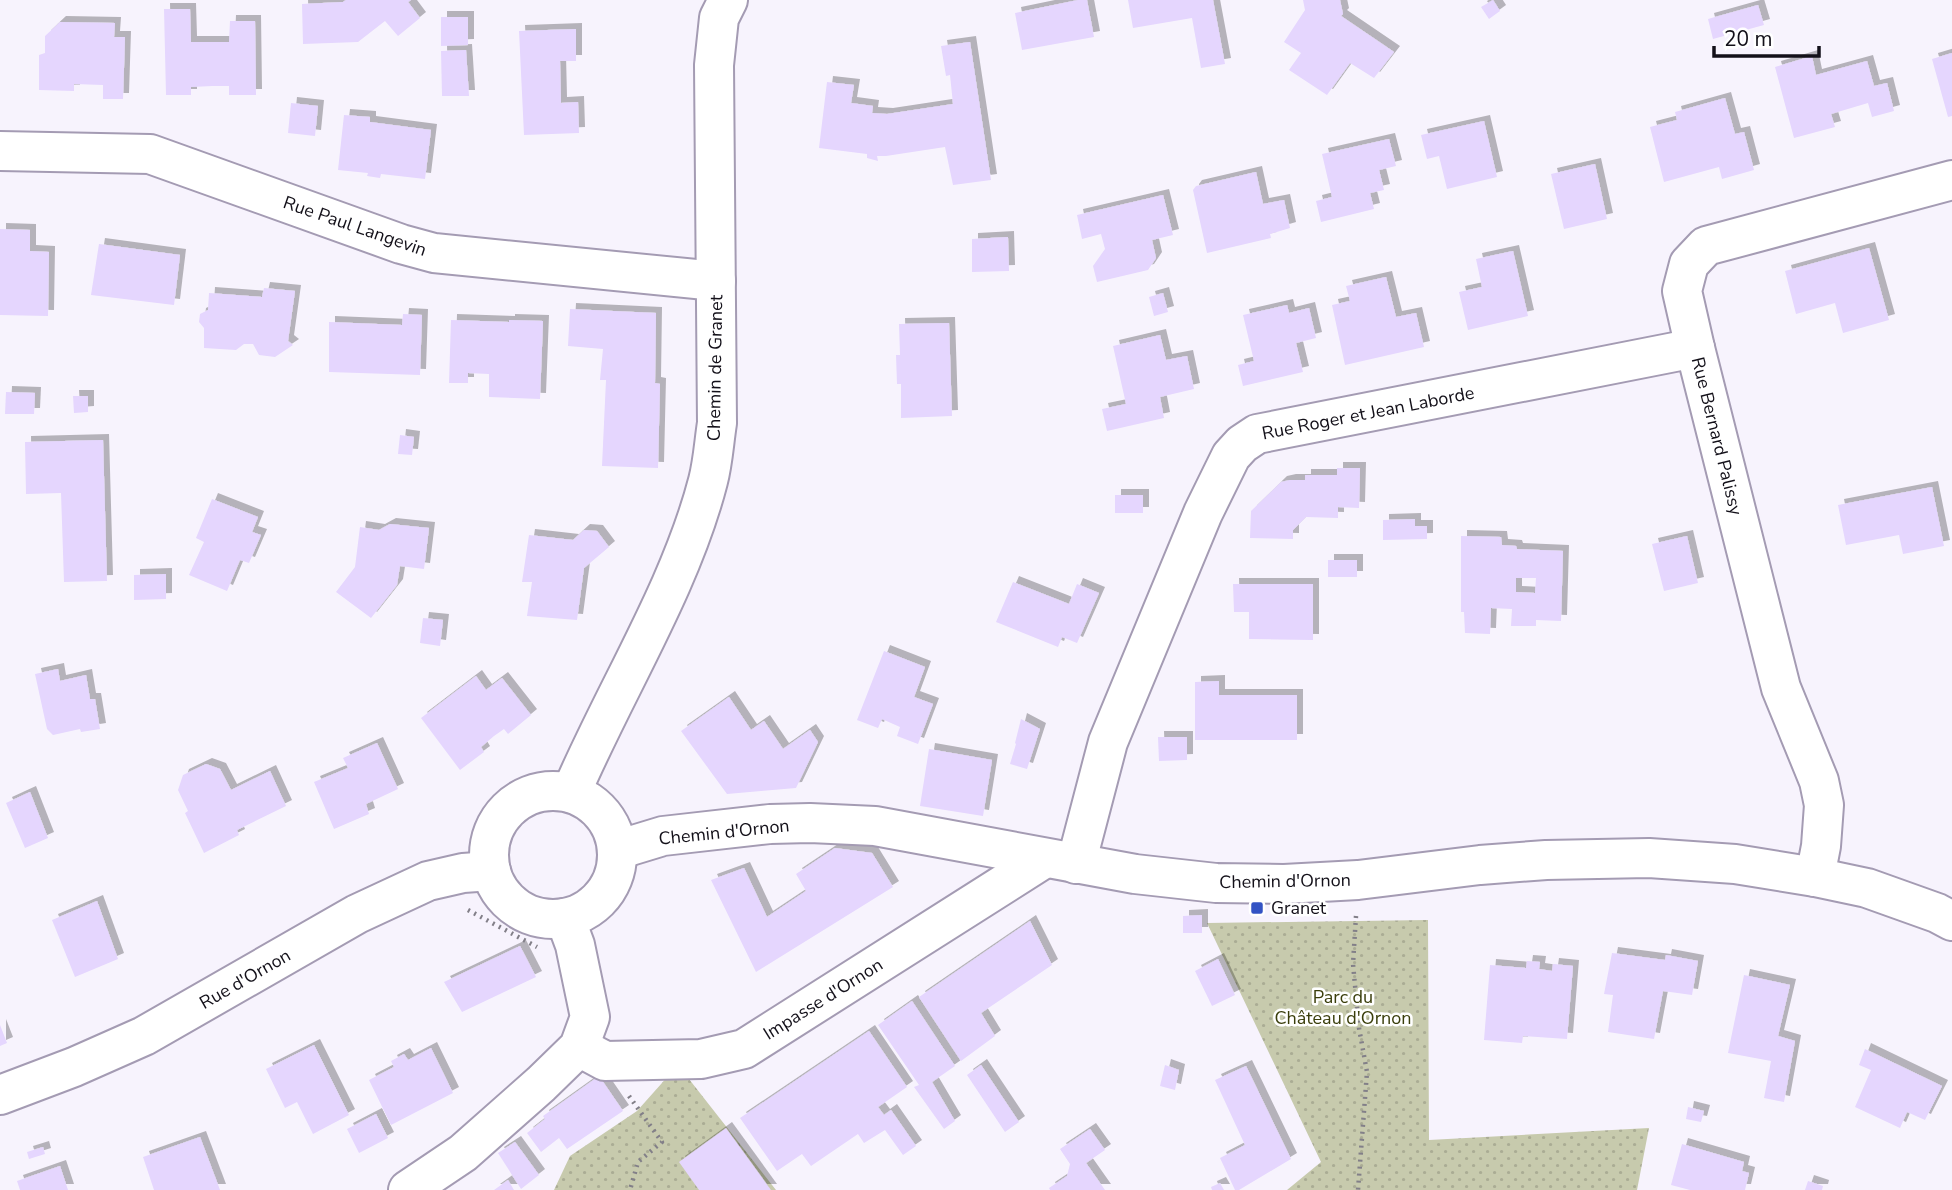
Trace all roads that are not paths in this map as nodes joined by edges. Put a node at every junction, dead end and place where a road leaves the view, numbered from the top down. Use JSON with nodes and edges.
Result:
{"nodes":[{"id":1,"x":728,"y":0,"type":"edge"},
{"id":2,"x":0,"y":151,"type":"edge"},
{"id":3,"x":1952,"y":180,"type":"edge"},
{"id":4,"x":716,"y":281,"type":"junction"},
{"id":5,"x":1695,"y":348,"type":"junction"},
{"id":6,"x":571,"y":793,"type":"junction"},
{"id":7,"x":617,"y":849,"type":"junction"},
{"id":8,"x":1060,"y":861,"type":"junction"},
{"id":9,"x":491,"y":871,"type":"junction"},
{"id":10,"x":1815,"y":877,"type":"junction"},
{"id":11,"x":565,"y":918,"type":"junction"},
{"id":12,"x":1952,"y":921,"type":"edge"},
{"id":13,"x":592,"y":1054,"type":"junction"},
{"id":14,"x":0,"y":1095,"type":"edge"},
{"id":15,"x":408,"y":1190,"type":"edge"}],
"edges":[{"from":1,"to":4,"type":"street","name":"Chemin de Granet"},
{"from":2,"to":4,"type":"street","name":"Rue Paul Langevin"},
{"from":3,"to":5,"type":"street","name":"Rue Bernard Palissy"},
{"from":4,"to":6,"type":"street","name":"Chemin de Granet"},
{"from":5,"to":8,"type":"street","name":"Rue Roger et Jean Laborde"},
{"from":5,"to":10,"type":"street","name":"Rue Bernard Palissy"},
{"from":6,"to":7,"type":"street"},
{"from":6,"to":9,"type":"street"},
{"from":7,"to":8,"type":"street","name":"Chemin d'Ornon"},
{"from":7,"to":11,"type":"street"},
{"from":8,"to":10,"type":"street","name":"Chemin d'Ornon"},
{"from":8,"to":13,"type":"street","name":"Impasse d'Ornon"},
{"from":9,"to":11,"type":"street"},
{"from":9,"to":14,"type":"street","name":"Rue d'Ornon"},
{"from":10,"to":12,"type":"street","name":"Chemin d'Ornon"},
{"from":11,"to":13,"type":"street"},
{"from":13,"to":15,"type":"street"}]}
